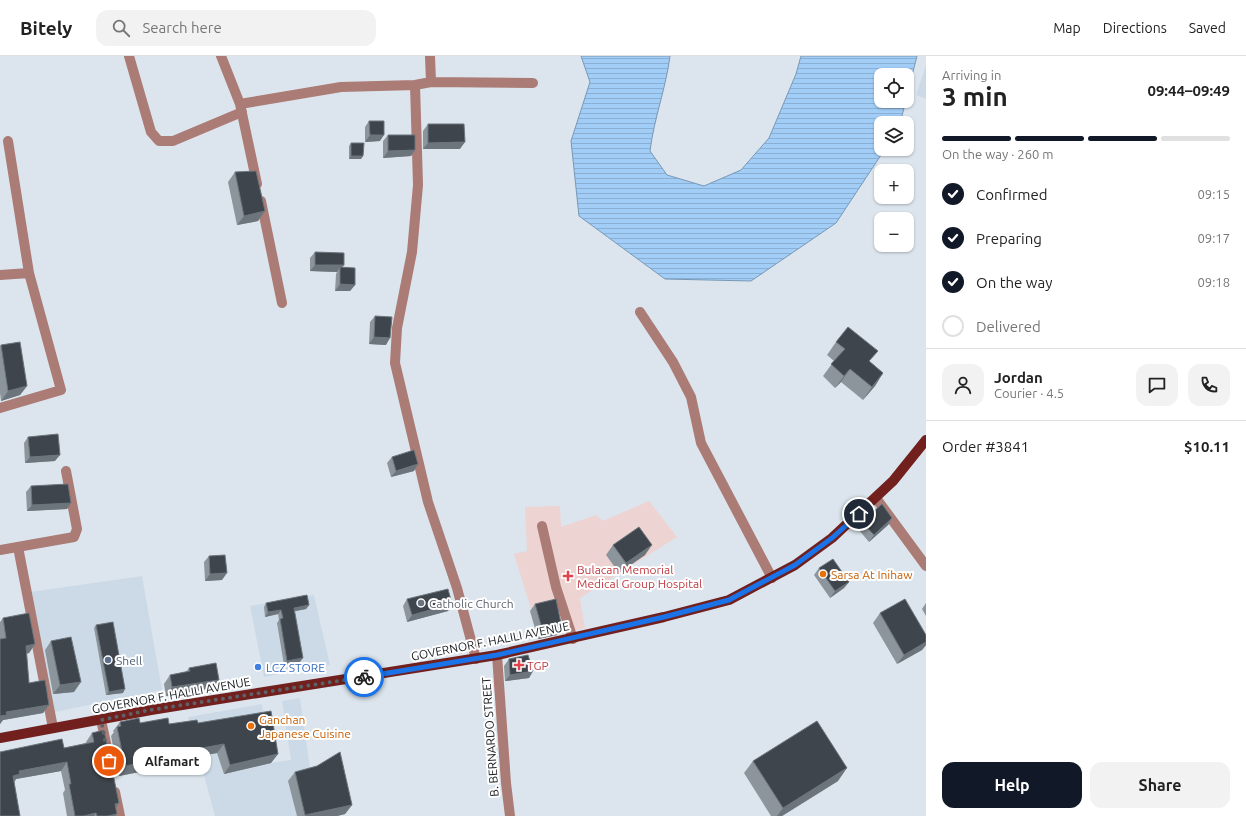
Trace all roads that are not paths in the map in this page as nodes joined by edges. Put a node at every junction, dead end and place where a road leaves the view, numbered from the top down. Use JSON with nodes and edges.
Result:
{"nodes":[{"id":1,"x":129,"y":56,"type":"edge"},
{"id":2,"x":221,"y":56,"type":"edge"},
{"id":3,"x":430,"y":56,"type":"edge"},
{"id":4,"x":431,"y":82,"type":"junction"},
{"id":5,"x":533,"y":84,"type":"dead end"},
{"id":6,"x":415,"y":86,"type":"junction"},
{"id":7,"x":241,"y":108,"type":"junction"},
{"id":8,"x":8,"y":141,"type":"dead end"},
{"id":9,"x":28,"y":273,"type":"junction"},
{"id":10,"x":0,"y":276,"type":"edge"},
{"id":11,"x":282,"y":303,"type":"dead end"},
{"id":12,"x":640,"y":312,"type":"dead end"},
{"id":13,"x":0,"y":408,"type":"edge"},
{"id":14,"x":926,"y":440,"type":"edge"},
{"id":15,"x":66,"y":471,"type":"dead end"},
{"id":16,"x":876,"y":498,"type":"junction"},
{"id":17,"x":542,"y":526,"type":"dead end"},
{"id":18,"x":18,"y":547,"type":"junction"},
{"id":19,"x":0,"y":550,"type":"edge"},
{"id":20,"x":926,"y":566,"type":"edge"},
{"id":21,"x":772,"y":578,"type":"junction"},
{"id":22,"x":573,"y":639,"type":"junction"},
{"id":23,"x":497,"y":655,"type":"junction"},
{"id":24,"x":476,"y":659,"type":"junction"},
{"id":25,"x":101,"y":720,"type":"junction"},
{"id":26,"x":53,"y":728,"type":"junction"},
{"id":27,"x":0,"y":738,"type":"edge"},
{"id":28,"x":108,"y":757,"type":"edge"},
{"id":29,"x":113,"y":779,"type":"edge"},
{"id":30,"x":120,"y":816,"type":"edge"},
{"id":31,"x":510,"y":816,"type":"edge"}],
"edges":[{"from":1,"to":7,"type":"street"},
{"from":2,"to":7,"type":"street"},
{"from":3,"to":4,"type":"street"},
{"from":4,"to":5,"type":"street"},
{"from":4,"to":6,"type":"street"},
{"from":6,"to":7,"type":"street"},
{"from":6,"to":24,"type":"street"},
{"from":7,"to":11,"type":"street"},
{"from":8,"to":9,"type":"street"},
{"from":9,"to":10,"type":"street"},
{"from":9,"to":13,"type":"street"},
{"from":12,"to":21,"type":"street"},
{"from":14,"to":16,"type":"main road","name":"GOVERNOR F. HALILI AVENUE"},
{"from":15,"to":18,"type":"street"},
{"from":16,"to":20,"type":"street"},
{"from":16,"to":21,"type":"main road","name":"GOVERNOR F. HALILI AVENUE"},
{"from":17,"to":22,"type":"street"},
{"from":18,"to":19,"type":"street"},
{"from":18,"to":26,"type":"street"},
{"from":21,"to":22,"type":"main road","name":"GOVERNOR F. HALILI AVENUE"},
{"from":22,"to":23,"type":"main road","name":"GOVERNOR F. HALILI AVENUE"},
{"from":23,"to":24,"type":"main road","name":"GOVERNOR F. HALILI AVENUE"},
{"from":23,"to":31,"type":"street","name":"B. BERNARDO STREET"},
{"from":24,"to":25,"type":"main road","name":"GOVERNOR F. HALILI AVENUE"},
{"from":25,"to":26,"type":"main road","name":"GOVERNOR F. HALILI AVENUE"},
{"from":25,"to":28,"type":"street"},
{"from":26,"to":27,"type":"main road","name":"GOVERNOR F. HALILI AVENUE"},
{"from":29,"to":30,"type":"street"}]}
